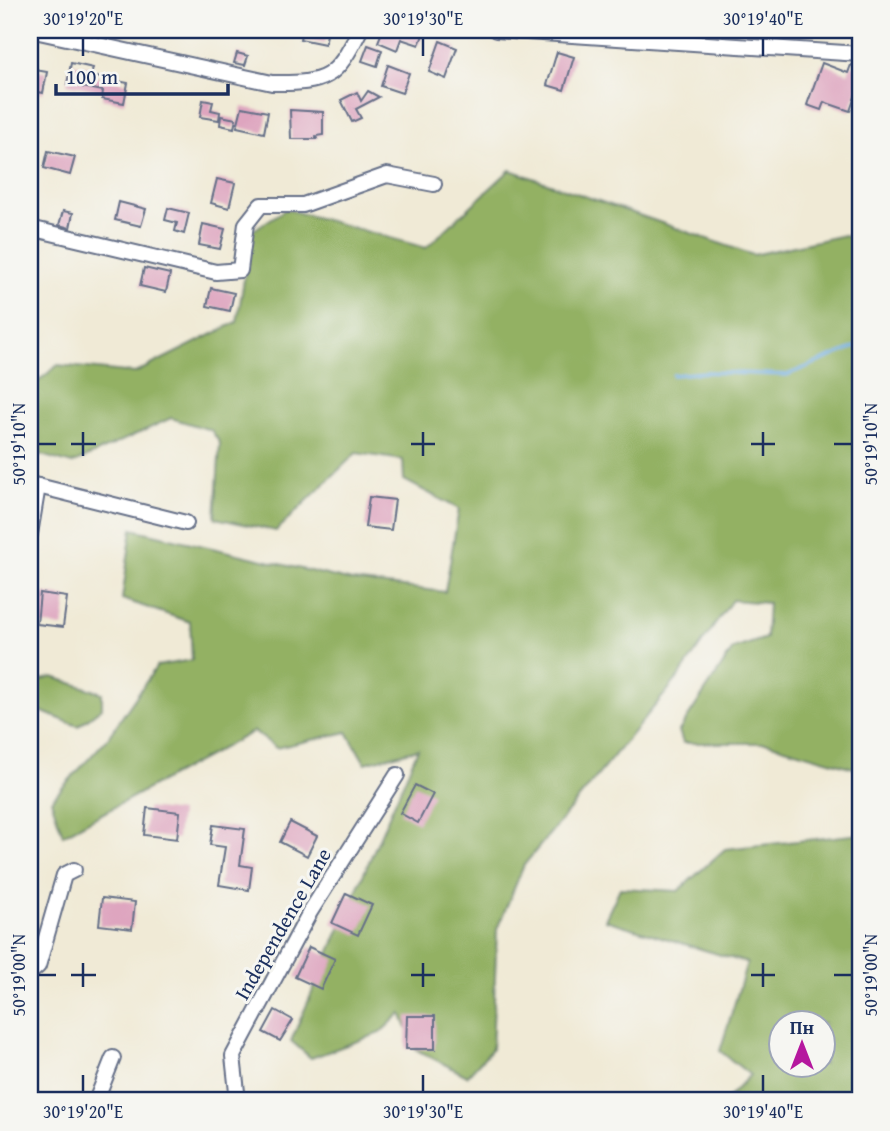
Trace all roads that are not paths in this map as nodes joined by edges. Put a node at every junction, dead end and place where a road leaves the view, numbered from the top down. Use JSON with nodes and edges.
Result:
{"nodes":[{"id":1,"x":30,"y":30,"type":"edge"},
{"id":2,"x":360,"y":30,"type":"edge"},
{"id":3,"x":496,"y":30,"type":"edge"},
{"id":4,"x":860,"y":54,"type":"edge"},
{"id":5,"x":434,"y":184,"type":"dead end"},
{"id":6,"x":30,"y":228,"type":"edge"},
{"id":7,"x":34,"y":485,"type":"edge"},
{"id":8,"x":186,"y":523,"type":"dead end"},
{"id":9,"x":30,"y":534,"type":"edge"},
{"id":10,"x":397,"y":775,"type":"dead end"},
{"id":11,"x":74,"y":870,"type":"dead end"},
{"id":12,"x":30,"y":973,"type":"edge"},
{"id":13,"x":113,"y":1058,"type":"dead end"},
{"id":14,"x":96,"y":1101,"type":"edge"},
{"id":15,"x":238,"y":1101,"type":"edge"}],
"edges":[{"from":1,"to":2,"type":"street"},
{"from":3,"to":4,"type":"street"},
{"from":5,"to":6,"type":"street"},
{"from":7,"to":8,"type":"street"},
{"from":7,"to":9,"type":"street"},
{"from":10,"to":15,"type":"street","name":"Independence Lane"},
{"from":11,"to":12,"type":"street"},
{"from":13,"to":14,"type":"street"}]}
